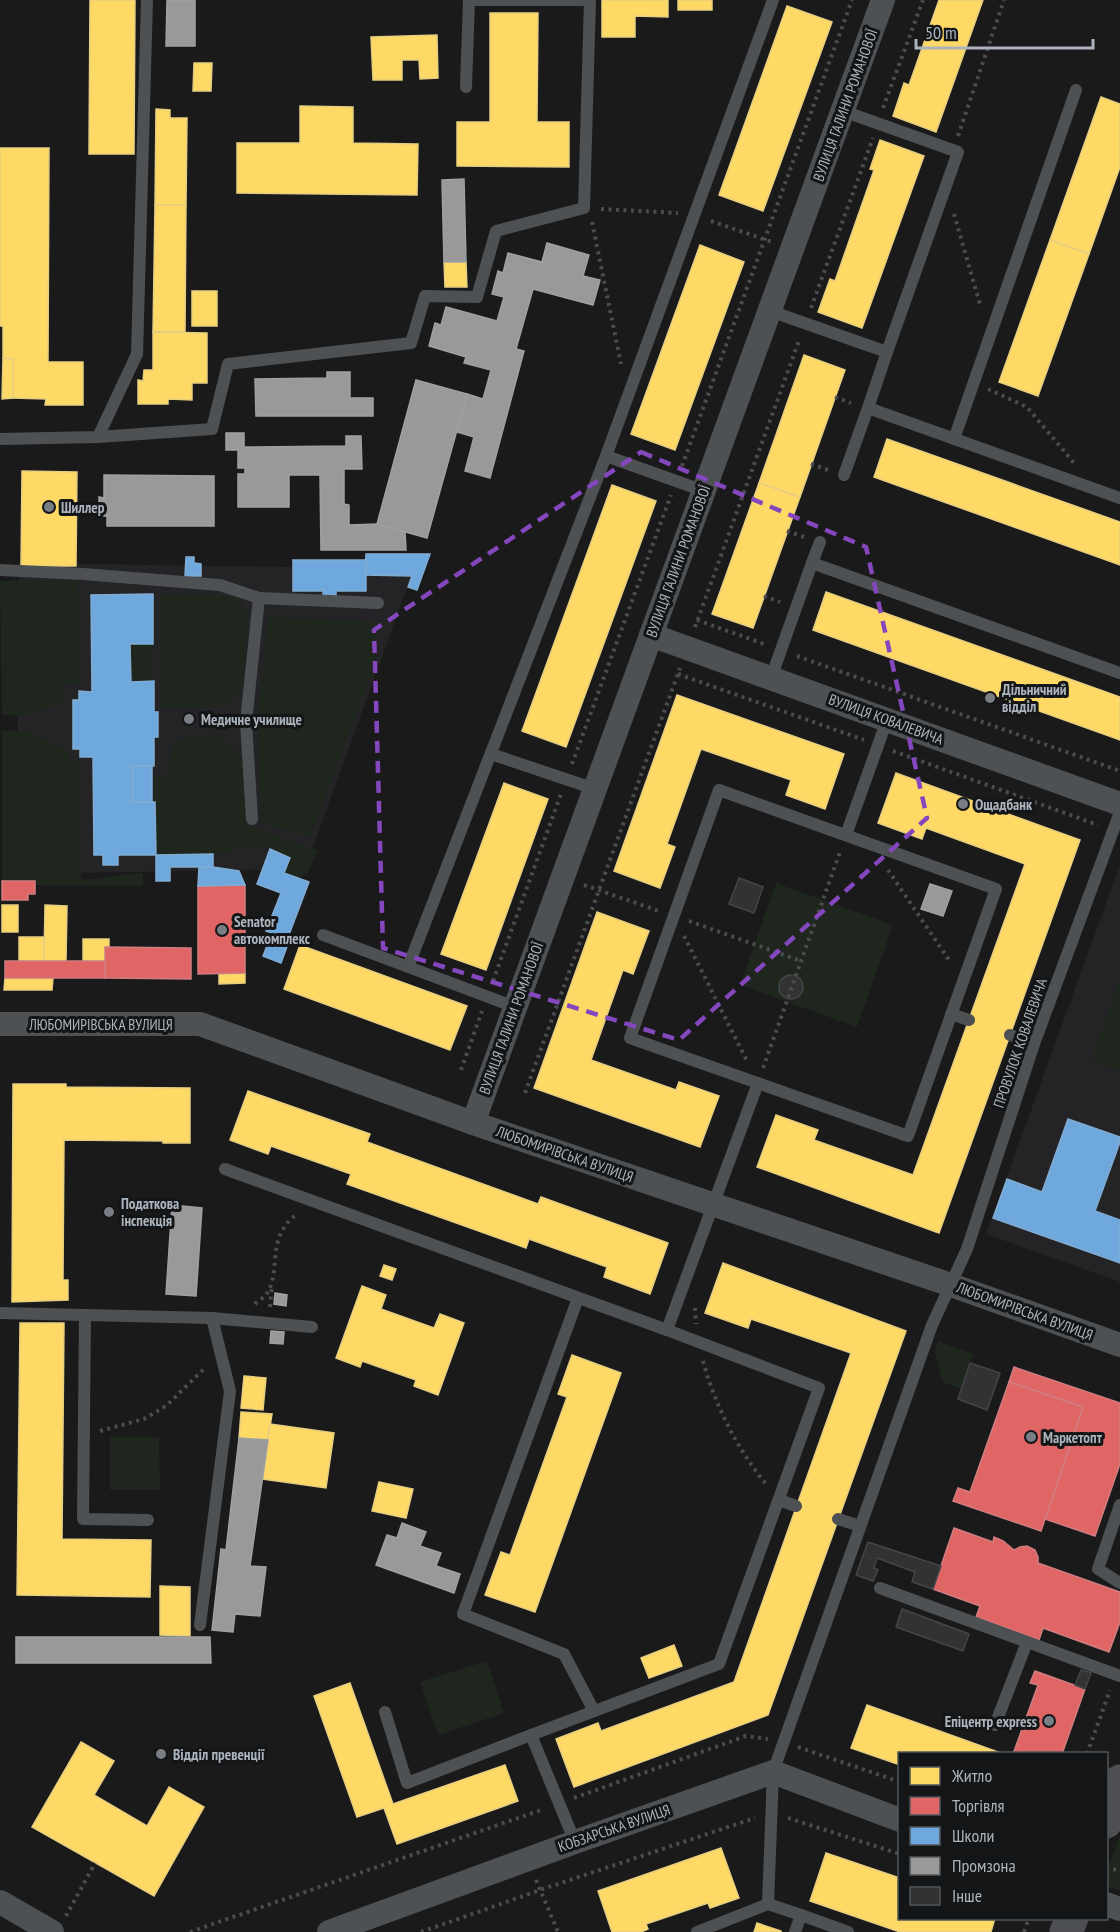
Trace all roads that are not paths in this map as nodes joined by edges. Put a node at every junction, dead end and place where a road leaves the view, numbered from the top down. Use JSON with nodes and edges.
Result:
{"nodes":[{"id":1,"x":147,"y":0,"type":"edge"},
{"id":2,"x":590,"y":0,"type":"edge"},
{"id":3,"x":773,"y":0,"type":"edge"},
{"id":4,"x":883,"y":0,"type":"edge"},
{"id":5,"x":466,"y":87,"type":"dead end"},
{"id":6,"x":1076,"y":90,"type":"dead end"},
{"id":7,"x":843,"y":111,"type":"junction"},
{"id":8,"x":770,"y":311,"type":"junction"},
{"id":9,"x":887,"y":352,"type":"junction"},
{"id":10,"x":868,"y":408,"type":"junction"},
{"id":11,"x":98,"y":437,"type":"junction"},
{"id":12,"x":0,"y":439,"type":"edge"},
{"id":13,"x":954,"y":439,"type":"junction"},
{"id":14,"x":606,"y":456,"type":"junction"},
{"id":15,"x":844,"y":475,"type":"dead end"},
{"id":16,"x":704,"y":491,"type":"junction"},
{"id":17,"x":1120,"y":498,"type":"edge"},
{"id":18,"x":820,"y":543,"type":"dead end"},
{"id":19,"x":812,"y":563,"type":"junction"},
{"id":20,"x":0,"y":570,"type":"edge"},
{"id":21,"x":259,"y":598,"type":"junction"},
{"id":22,"x":378,"y":603,"type":"dead end"},
{"id":23,"x":651,"y":635,"type":"junction"},
{"id":24,"x":1120,"y":673,"type":"edge"},
{"id":25,"x":771,"y":678,"type":"junction"},
{"id":26,"x":887,"y":720,"type":"junction"},
{"id":27,"x":491,"y":754,"type":"junction"},
{"id":28,"x":595,"y":789,"type":"junction"},
{"id":29,"x":1120,"y":804,"type":"edge"},
{"id":30,"x":1120,"y":812,"type":"edge"},
{"id":31,"x":252,"y":819,"type":"dead end"},
{"id":32,"x":846,"y":835,"type":"junction"},
{"id":33,"x":323,"y":935,"type":"dead end"},
{"id":34,"x":408,"y":967,"type":"junction"},
{"id":35,"x":515,"y":1007,"type":"junction"},
{"id":36,"x":951,"y":1014,"type":"junction"},
{"id":37,"x":969,"y":1020,"type":"dead end"},
{"id":38,"x":0,"y":1024,"type":"edge"},
{"id":39,"x":1010,"y":1035,"type":"dead end"},
{"id":40,"x":1034,"y":1044,"type":"junction"},
{"id":41,"x":758,"y":1083,"type":"junction"},
{"id":42,"x":473,"y":1123,"type":"junction"},
{"id":43,"x":225,"y":1169,"type":"dead end"},
{"id":44,"x":714,"y":1206,"type":"junction"},
{"id":45,"x":951,"y":1285,"type":"junction"},
{"id":46,"x":578,"y":1298,"type":"junction"},
{"id":47,"x":0,"y":1313,"type":"edge"},
{"id":48,"x":85,"y":1315,"type":"junction"},
{"id":49,"x":212,"y":1318,"type":"junction"},
{"id":50,"x":312,"y":1327,"type":"dead end"},
{"id":51,"x":667,"y":1330,"type":"junction"},
{"id":52,"x":1120,"y":1345,"type":"edge"},
{"id":53,"x":778,"y":1500,"type":"junction"},
{"id":54,"x":1120,"y":1505,"type":"edge"},
{"id":55,"x":796,"y":1506,"type":"dead end"},
{"id":56,"x":838,"y":1519,"type":"dead end"},
{"id":57,"x":148,"y":1520,"type":"dead end"},
{"id":58,"x":860,"y":1527,"type":"junction"},
{"id":59,"x":1120,"y":1582,"type":"edge"},
{"id":60,"x":880,"y":1588,"type":"dead end"},
{"id":61,"x":200,"y":1625,"type":"dead end"},
{"id":62,"x":1027,"y":1642,"type":"junction"},
{"id":63,"x":1118,"y":1675,"type":"edge"},
{"id":64,"x":594,"y":1711,"type":"junction"},
{"id":65,"x":385,"y":1712,"type":"dead end"},
{"id":66,"x":995,"y":1725,"type":"dead end"},
{"id":67,"x":531,"y":1735,"type":"junction"},
{"id":68,"x":773,"y":1773,"type":"junction"},
{"id":69,"x":1120,"y":1781,"type":"edge"},
{"id":70,"x":898,"y":1819,"type":"edge"},
{"id":71,"x":1108,"y":1819,"type":"edge"},
{"id":72,"x":575,"y":1842,"type":"junction"},
{"id":73,"x":0,"y":1902,"type":"edge"},
{"id":74,"x":768,"y":1904,"type":"junction"},
{"id":75,"x":801,"y":1916,"type":"junction"},
{"id":76,"x":57,"y":1928,"type":"edge"},
{"id":77,"x":329,"y":1932,"type":"edge"},
{"id":78,"x":697,"y":1932,"type":"edge"},
{"id":79,"x":795,"y":1932,"type":"edge"},
{"id":80,"x":848,"y":1932,"type":"edge"}],
"edges":[{"from":1,"to":11,"type":"lane"},
{"from":2,"to":5,"type":"lane"},
{"from":2,"to":11,"type":"lane"},
{"from":3,"to":14,"type":"lane"},
{"from":4,"to":7,"type":"street","name":"ВУЛИЦЯ ГАЛИНИ РОМАНОВОЇ"},
{"from":6,"to":13,"type":"lane"},
{"from":7,"to":8,"type":"street","name":"ВУЛИЦЯ ГАЛИНИ РОМАНОВОЇ"},
{"from":7,"to":9,"type":"lane"},
{"from":8,"to":9,"type":"lane"},
{"from":8,"to":16,"type":"street","name":"ВУЛИЦЯ ГАЛИНИ РОМАНОВОЇ"},
{"from":9,"to":10,"type":"lane"},
{"from":10,"to":13,"type":"lane"},
{"from":10,"to":15,"type":"lane"},
{"from":11,"to":12,"type":"lane"},
{"from":13,"to":17,"type":"lane"},
{"from":14,"to":16,"type":"lane"},
{"from":14,"to":27,"type":"lane"},
{"from":16,"to":23,"type":"street","name":"ВУЛИЦЯ ГАЛИНИ РОМАНОВОЇ"},
{"from":18,"to":19,"type":"lane"},
{"from":19,"to":24,"type":"lane"},
{"from":19,"to":25,"type":"lane"},
{"from":20,"to":21,"type":"lane"},
{"from":21,"to":22,"type":"lane"},
{"from":21,"to":31,"type":"lane"},
{"from":23,"to":25,"type":"street","name":"ВУЛИЦЯ КОВАЛЕВИЧА"},
{"from":23,"to":28,"type":"street","name":"ВУЛИЦЯ ГАЛИНИ РОМАНОВОЇ"},
{"from":25,"to":26,"type":"street","name":"ВУЛИЦЯ КОВАЛЕВИЧА"},
{"from":26,"to":29,"type":"street","name":"ВУЛИЦЯ КОВАЛЕВИЧА"},
{"from":26,"to":32,"type":"lane"},
{"from":27,"to":28,"type":"lane"},
{"from":27,"to":34,"type":"lane"},
{"from":28,"to":35,"type":"street","name":"ВУЛИЦЯ ГАЛИНИ РОМАНОВОЇ"},
{"from":30,"to":40,"type":"lane","name":"ПРОВУЛОК КОВАЛЕВИЧА"},
{"from":32,"to":36,"type":"lane"},
{"from":32,"to":41,"type":"lane"},
{"from":33,"to":34,"type":"lane"},
{"from":34,"to":35,"type":"lane"},
{"from":35,"to":42,"type":"street","name":"ВУЛИЦЯ ГАЛИНИ РОМАНОВОЇ"},
{"from":36,"to":37,"type":"lane"},
{"from":36,"to":41,"type":"lane"},
{"from":38,"to":42,"type":"street","name":"ЛЮБОМИРІВСЬКА ВУЛИЦЯ"},
{"from":39,"to":40,"type":"lane"},
{"from":40,"to":45,"type":"lane","name":"ПРОВУЛОК КОВАЛЕВИЧА"},
{"from":41,"to":44,"type":"lane"},
{"from":42,"to":44,"type":"street","name":"ЛЮБОМИРІВСЬКА ВУЛИЦЯ"},
{"from":43,"to":46,"type":"lane"},
{"from":44,"to":45,"type":"street","name":"ЛЮБОМИРІВСЬКА ВУЛИЦЯ"},
{"from":44,"to":51,"type":"lane"},
{"from":45,"to":52,"type":"street","name":"ЛЮБОМИРІВСЬКА ВУЛИЦЯ"},
{"from":45,"to":58,"type":"lane","name":"ПРОВУЛОК КОВАЛЕВИЧА"},
{"from":46,"to":51,"type":"lane"},
{"from":46,"to":64,"type":"lane"},
{"from":47,"to":48,"type":"lane"},
{"from":48,"to":49,"type":"lane"},
{"from":48,"to":57,"type":"lane"},
{"from":49,"to":50,"type":"lane"},
{"from":49,"to":61,"type":"lane"},
{"from":51,"to":53,"type":"lane"},
{"from":53,"to":55,"type":"lane"},
{"from":53,"to":64,"type":"lane"},
{"from":54,"to":59,"type":"lane"},
{"from":56,"to":58,"type":"lane"},
{"from":58,"to":68,"type":"lane","name":"ПРОВУЛОК КОВАЛЕВИЧА"},
{"from":60,"to":62,"type":"lane"},
{"from":62,"to":63,"type":"lane"},
{"from":62,"to":66,"type":"lane"},
{"from":64,"to":67,"type":"lane"},
{"from":65,"to":67,"type":"lane"},
{"from":67,"to":72,"type":"lane"},
{"from":68,"to":70,"type":"street"},
{"from":68,"to":72,"type":"street","name":"КОБЗАРСЬКА ВУЛИЦЯ"},
{"from":68,"to":74,"type":"lane","name":"ПРОВУЛОК КОВАЛЕВИЧА"},
{"from":69,"to":71,"type":"main road"},
{"from":72,"to":77,"type":"street","name":"КОБЗАРСЬКА ВУЛИЦЯ"},
{"from":73,"to":76,"type":"street"},
{"from":74,"to":75,"type":"lane"},
{"from":74,"to":78,"type":"lane"},
{"from":75,"to":79,"type":"lane"},
{"from":75,"to":80,"type":"lane"}]}
